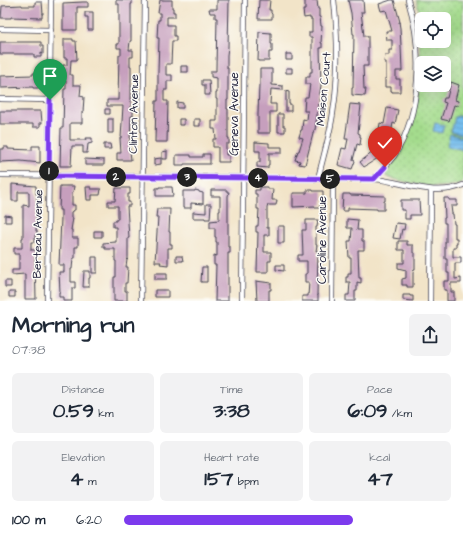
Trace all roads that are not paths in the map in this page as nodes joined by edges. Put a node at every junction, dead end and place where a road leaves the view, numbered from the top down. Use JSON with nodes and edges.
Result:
{"nodes":[{"id":1,"x":51,"y":0,"type":"edge"},
{"id":2,"x":145,"y":0,"type":"edge"},
{"id":3,"x":245,"y":0,"type":"edge"},
{"id":4,"x":334,"y":0,"type":"edge"},
{"id":5,"x":408,"y":0,"type":"edge"},
{"id":6,"x":0,"y":29,"type":"edge"},
{"id":7,"x":51,"y":30,"type":"junction"},
{"id":8,"x":0,"y":99,"type":"edge"},
{"id":9,"x":50,"y":100,"type":"junction"},
{"id":10,"x":0,"y":175,"type":"edge"},
{"id":11,"x":49,"y":176,"type":"junction"},
{"id":12,"x":143,"y":177,"type":"junction"},
{"id":13,"x":244,"y":178,"type":"junction"},
{"id":14,"x":318,"y":179,"type":"junction"},
{"id":15,"x":333,"y":179,"type":"junction"},
{"id":16,"x":374,"y":179,"type":"junction"},
{"id":17,"x":463,"y":185,"type":"edge"},
{"id":18,"x":431,"y":190,"type":"junction"},
{"id":19,"x":47,"y":301,"type":"edge"},
{"id":20,"x":141,"y":301,"type":"edge"},
{"id":21,"x":242,"y":301,"type":"edge"},
{"id":22,"x":332,"y":301,"type":"edge"},
{"id":23,"x":430,"y":301,"type":"edge"}],
"edges":[{"from":1,"to":7,"type":"street","name":"Berteau Avenue"},
{"from":2,"to":12,"type":"street","name":"Clinton Avenue"},
{"from":3,"to":13,"type":"street","name":"Geneva Avenue"},
{"from":4,"to":14,"type":"street","name":"Maison Court"},
{"from":5,"to":16,"type":"street"},
{"from":6,"to":7,"type":"street"},
{"from":7,"to":9,"type":"street","name":"Berteau Avenue"},
{"from":8,"to":9,"type":"street"},
{"from":9,"to":11,"type":"street","name":"Berteau Avenue"},
{"from":10,"to":11,"type":"street"},
{"from":11,"to":12,"type":"street"},
{"from":11,"to":19,"type":"street","name":"Berteau Avenue"},
{"from":12,"to":13,"type":"street"},
{"from":12,"to":20,"type":"street","name":"Clinton Avenue"},
{"from":13,"to":14,"type":"street"},
{"from":13,"to":21,"type":"street","name":"Geneva Avenue"},
{"from":14,"to":15,"type":"street"},
{"from":15,"to":16,"type":"street"},
{"from":15,"to":22,"type":"street","name":"Caroline Avenue"},
{"from":16,"to":18,"type":"street"},
{"from":17,"to":18,"type":"street"},
{"from":18,"to":23,"type":"street"}]}
